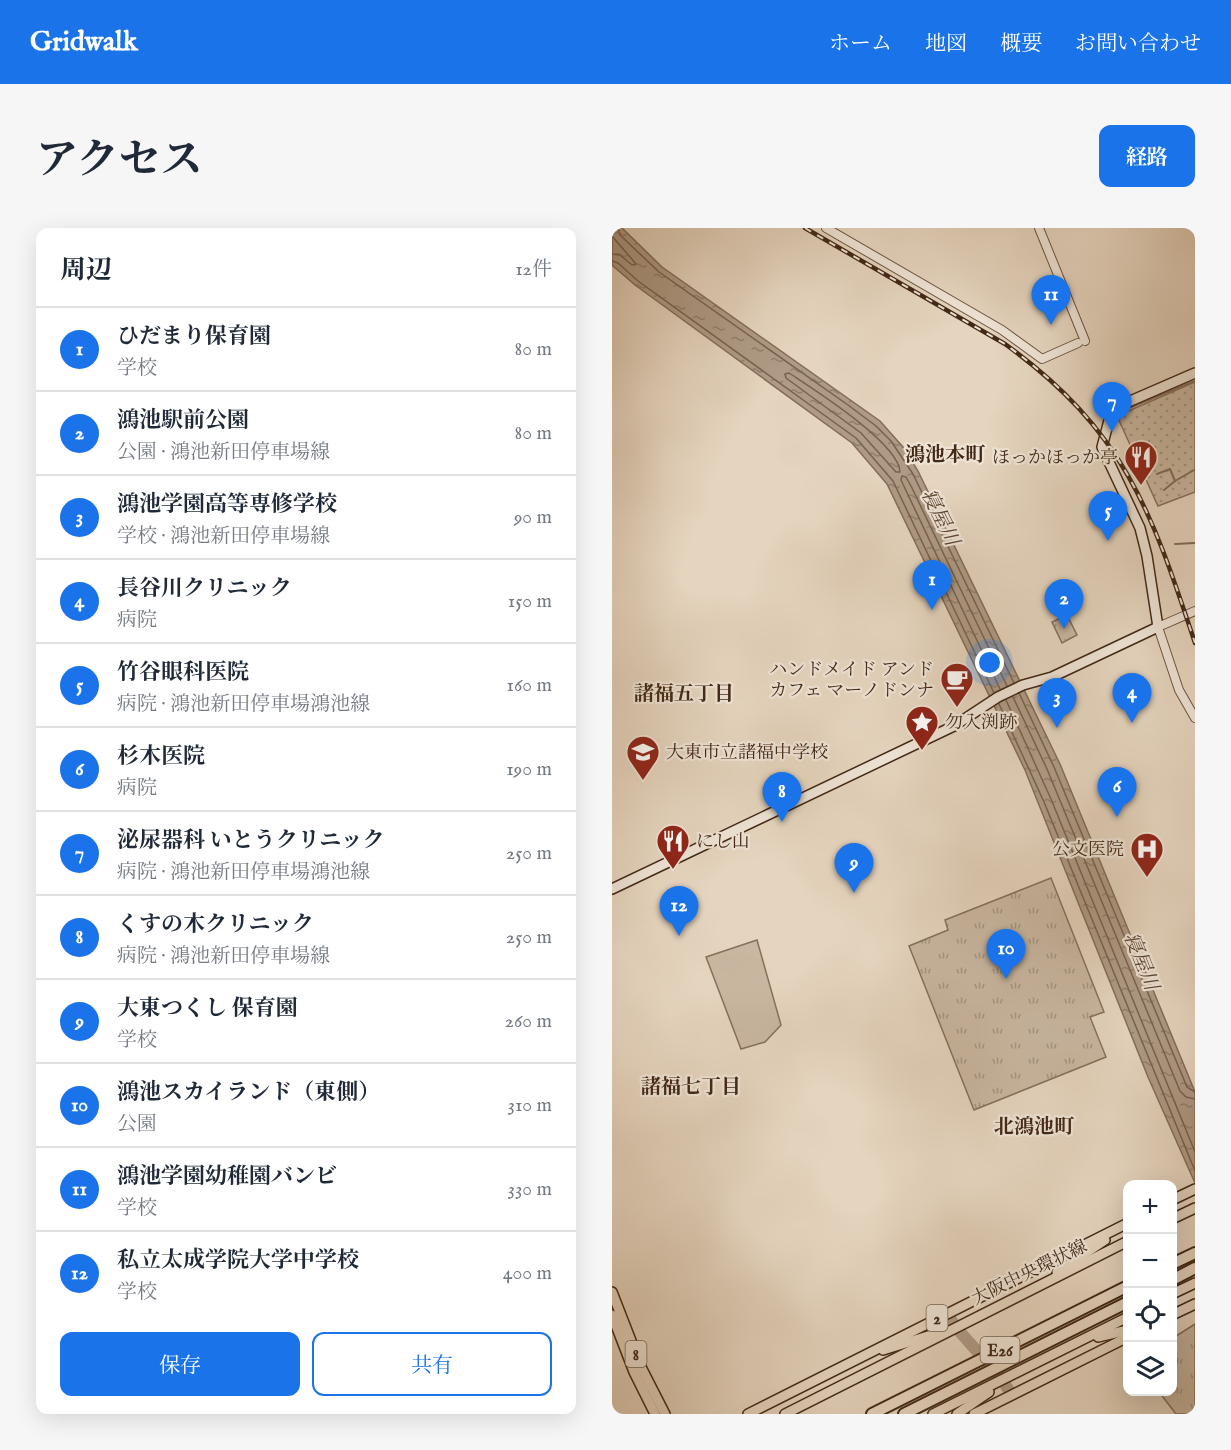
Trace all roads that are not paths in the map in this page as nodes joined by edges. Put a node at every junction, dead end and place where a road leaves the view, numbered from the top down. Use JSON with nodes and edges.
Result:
{"nodes":[{"id":1,"x":826,"y":228,"type":"edge"},
{"id":2,"x":1038,"y":228,"type":"edge"},
{"id":3,"x":1195,"y":373,"type":"edge"},
{"id":4,"x":1195,"y":611,"type":"edge"},
{"id":5,"x":1158,"y":627,"type":"junction"},
{"id":6,"x":1195,"y":718,"type":"edge"},
{"id":7,"x":612,"y":888,"type":"edge"},
{"id":8,"x":1193,"y":1190,"type":"edge"},
{"id":9,"x":1177,"y":1198,"type":"edge"},
{"id":10,"x":1195,"y":1208,"type":"edge"},
{"id":11,"x":1177,"y":1217,"type":"edge"},
{"id":12,"x":1123,"y":1225,"type":"edge"},
{"id":13,"x":1123,"y":1232,"type":"edge"},
{"id":14,"x":1123,"y":1244,"type":"edge"},
{"id":15,"x":1195,"y":1253,"type":"edge"},
{"id":16,"x":1177,"y":1262,"type":"edge"},
{"id":17,"x":1195,"y":1268,"type":"edge"},
{"id":18,"x":1177,"y":1278,"type":"edge"},
{"id":19,"x":1195,"y":1283,"type":"edge"},
{"id":20,"x":1038,"y":1286,"type":"junction"},
{"id":21,"x":1124,"y":1288,"type":"edge"},
{"id":22,"x":612,"y":1292,"type":"edge"},
{"id":23,"x":1177,"y":1292,"type":"edge"},
{"id":24,"x":1123,"y":1304,"type":"edge"},
{"id":25,"x":1195,"y":1304,"type":"edge"},
{"id":26,"x":1177,"y":1313,"type":"edge"},
{"id":27,"x":612,"y":1315,"type":"edge"},
{"id":28,"x":1123,"y":1320,"type":"edge"},
{"id":29,"x":953,"y":1328,"type":"junction"},
{"id":30,"x":1123,"y":1331,"type":"edge"},
{"id":31,"x":1123,"y":1340,"type":"edge"},
{"id":32,"x":860,"y":1356,"type":"junction"},
{"id":33,"x":1042,"y":1360,"type":"junction"},
{"id":34,"x":914,"y":1393,"type":"junction"},
{"id":35,"x":655,"y":1414,"type":"edge"},
{"id":36,"x":665,"y":1414,"type":"edge"},
{"id":37,"x":748,"y":1414,"type":"edge"},
{"id":38,"x":785,"y":1414,"type":"edge"},
{"id":39,"x":863,"y":1414,"type":"edge"},
{"id":40,"x":872,"y":1414,"type":"edge"},
{"id":41,"x":904,"y":1414,"type":"edge"},
{"id":42,"x":933,"y":1414,"type":"edge"},
{"id":43,"x":957,"y":1414,"type":"edge"},
{"id":44,"x":974,"y":1414,"type":"edge"}],
"edges":[{"from":1,"to":2,"type":"street"},
{"from":3,"to":5,"type":"main road"},
{"from":4,"to":5,"type":"street"},
{"from":5,"to":6,"type":"street"},
{"from":5,"to":7,"type":"main road"},
{"from":8,"to":9,"type":"main road"},
{"from":10,"to":11,"type":"main road"},
{"from":12,"to":32,"type":"main road","number":"2"},
{"from":13,"to":20,"type":"main road"},
{"from":14,"to":20,"type":"main road","name":"大阪中央環状線","number":"2"},
{"from":15,"to":16,"type":"highway"},
{"from":17,"to":18,"type":"highway"},
{"from":19,"to":23,"type":"main road"},
{"from":20,"to":29,"type":"main road","name":"大阪中央環状線","number":"2"},
{"from":21,"to":34,"type":"highway","number":"E26"},
{"from":22,"to":36,"type":"main road","number":"8"},
{"from":24,"to":41,"type":"highway","number":"E26"},
{"from":25,"to":26,"type":"main road"},
{"from":27,"to":35,"type":"main road","number":"8"},
{"from":28,"to":33,"type":"main road"},
{"from":29,"to":32,"type":"main road"},
{"from":29,"to":38,"type":"main road","name":"大阪中央環状線","number":"2"},
{"from":30,"to":33,"type":"main road"},
{"from":31,"to":44,"type":"main road"},
{"from":32,"to":37,"type":"main road","number":"2"},
{"from":33,"to":42,"type":"main road"},
{"from":33,"to":43,"type":"main road"},
{"from":34,"to":39,"type":"highway"},
{"from":34,"to":40,"type":"highway","number":"E26"}]}
